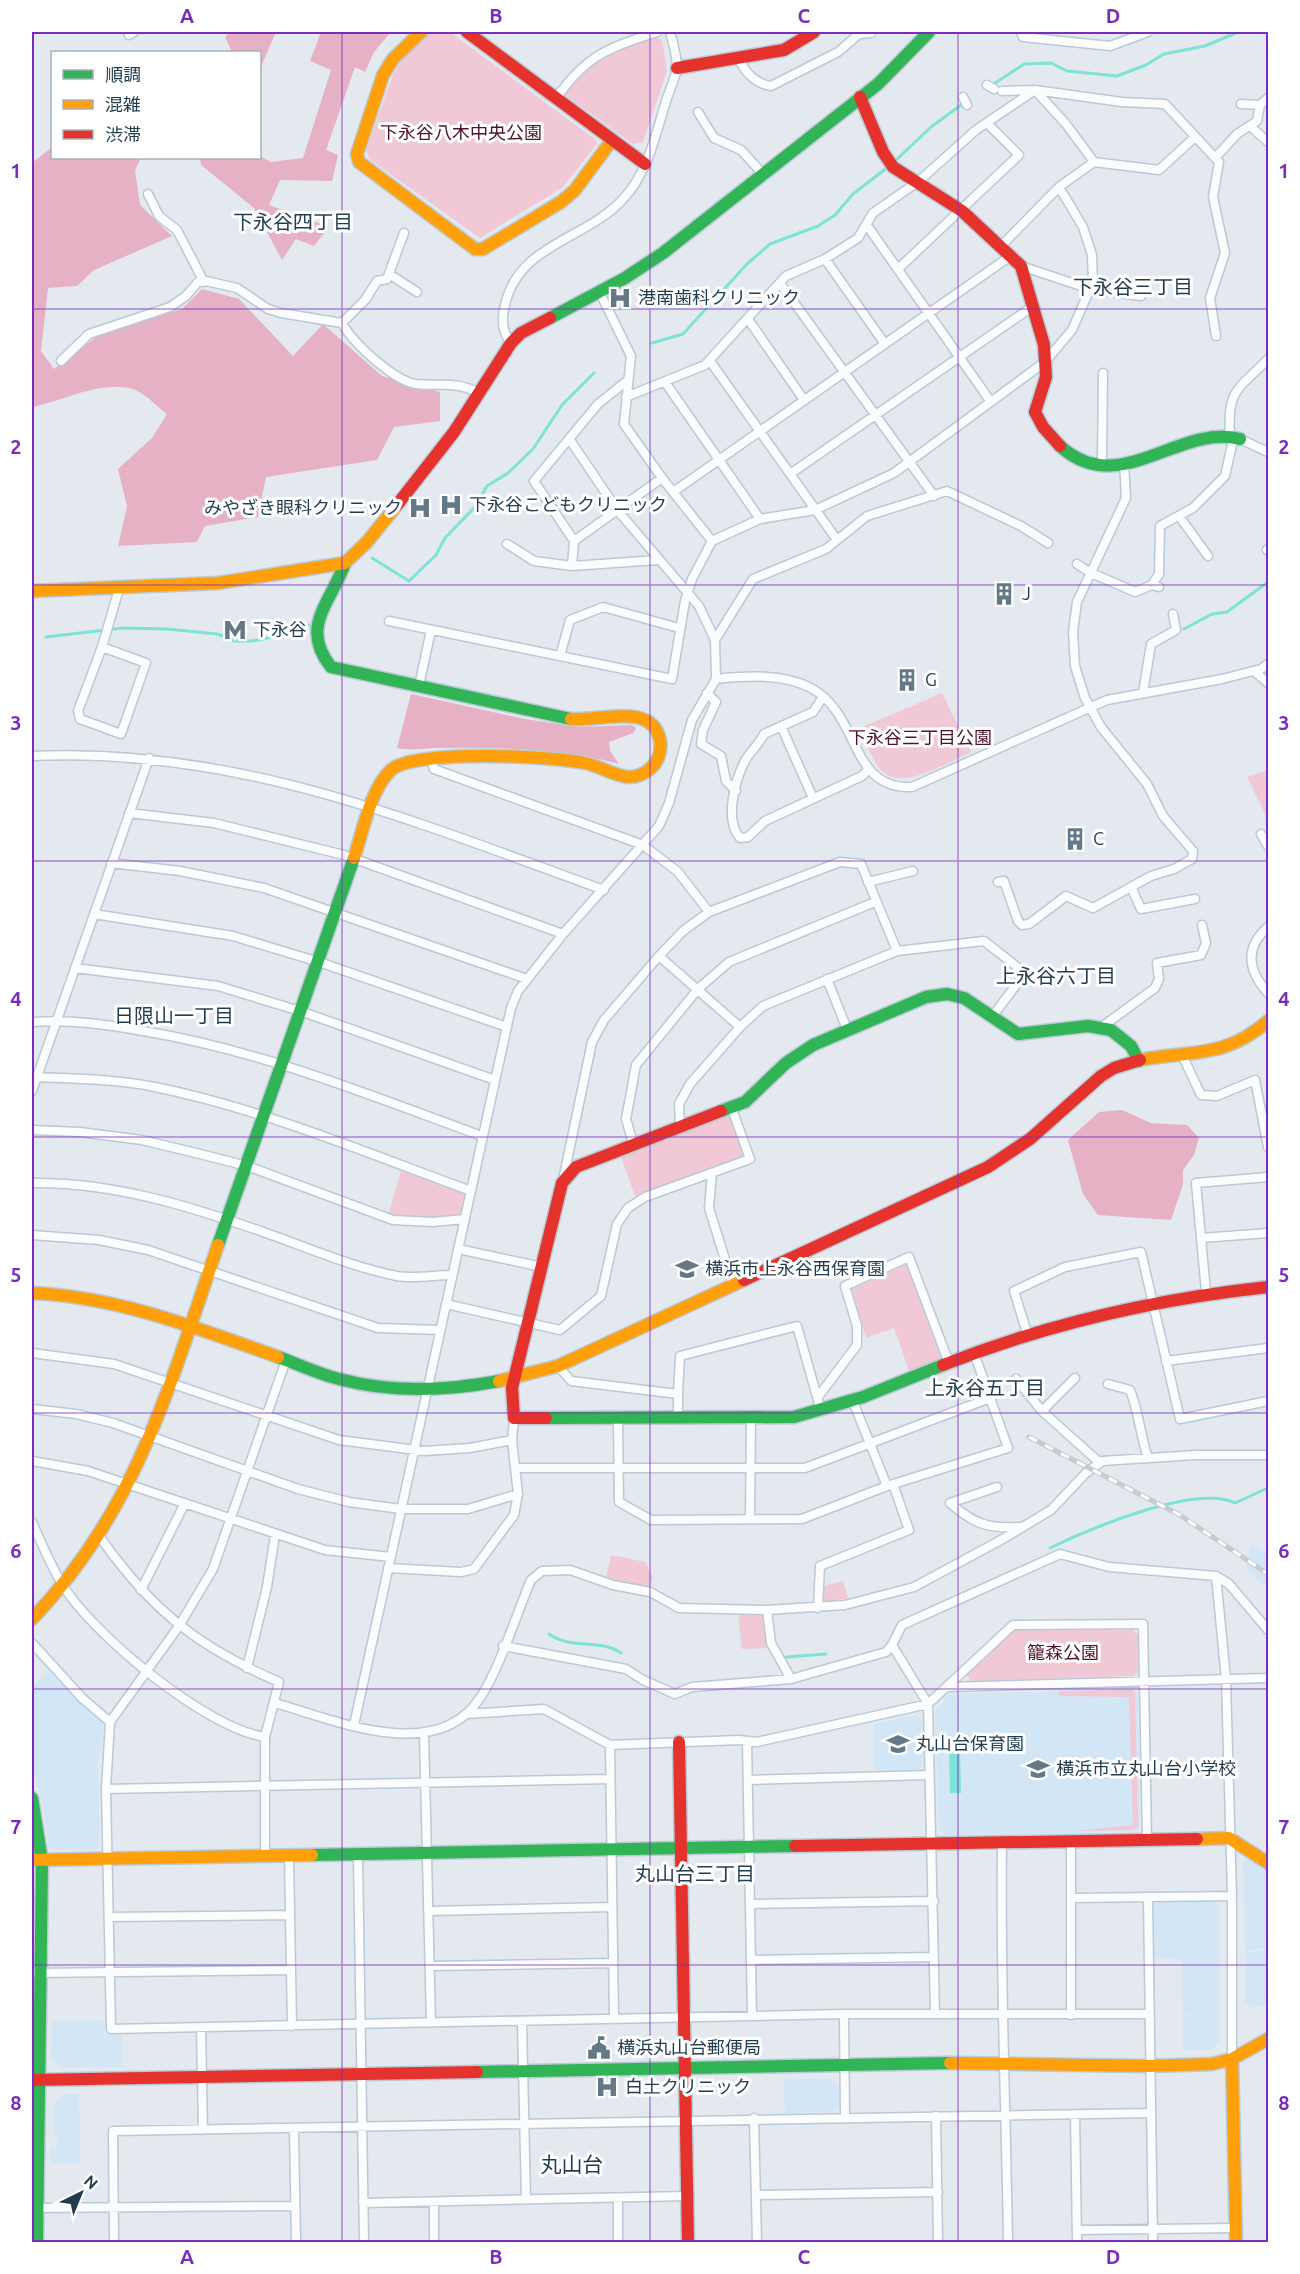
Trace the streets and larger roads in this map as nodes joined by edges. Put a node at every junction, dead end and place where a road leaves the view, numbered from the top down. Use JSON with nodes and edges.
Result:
{"nodes":[{"id":1,"x":129,"y":32,"type":"edge"},
{"id":2,"x":134,"y":32,"type":"edge"},
{"id":3,"x":421,"y":32,"type":"edge"},
{"id":4,"x":467,"y":32,"type":"edge"},
{"id":5,"x":657,"y":32,"type":"edge"},
{"id":6,"x":670,"y":32,"type":"edge"},
{"id":7,"x":814,"y":32,"type":"edge"},
{"id":8,"x":929,"y":32,"type":"edge"},
{"id":9,"x":1021,"y":32,"type":"edge"},
{"id":10,"x":1144,"y":32,"type":"edge"},
{"id":11,"x":871,"y":33,"type":"edge"},
{"id":12,"x":739,"y":58,"type":"junction"},
{"id":13,"x":677,"y":68,"type":"junction"},
{"id":14,"x":994,"y":88,"type":"dead end"},
{"id":15,"x":1035,"y":90,"type":"junction"},
{"id":16,"x":860,"y":97,"type":"junction"},
{"id":17,"x":556,"y":98,"type":"junction"},
{"id":18,"x":1269,"y":98,"type":"edge"},
{"id":19,"x":1241,"y":104,"type":"dead end"},
{"id":20,"x":1260,"y":105,"type":"junction"},
{"id":21,"x":698,"y":111,"type":"dead end"},
{"id":22,"x":987,"y":123,"type":"junction"},
{"id":23,"x":1250,"y":126,"type":"junction"},
{"id":24,"x":1195,"y":137,"type":"junction"},
{"id":25,"x":612,"y":140,"type":"junction"},
{"id":26,"x":1269,"y":142,"type":"edge"},
{"id":27,"x":1215,"y":158,"type":"junction"},
{"id":28,"x":1094,"y":162,"type":"junction"},
{"id":29,"x":645,"y":164,"type":"junction"},
{"id":30,"x":762,"y":173,"type":"junction"},
{"id":31,"x":919,"y":181,"type":"junction"},
{"id":32,"x":1059,"y":187,"type":"junction"},
{"id":33,"x":148,"y":194,"type":"dead end"},
{"id":34,"x":962,"y":211,"type":"junction"},
{"id":35,"x":866,"y":224,"type":"junction"},
{"id":36,"x":404,"y":233,"type":"dead end"},
{"id":37,"x":1001,"y":246,"type":"junction"},
{"id":38,"x":1012,"y":255,"type":"junction"},
{"id":39,"x":825,"y":259,"type":"junction"},
{"id":40,"x":1021,"y":266,"type":"junction"},
{"id":41,"x":898,"y":269,"type":"junction"},
{"id":42,"x":389,"y":274,"type":"junction"},
{"id":43,"x":204,"y":282,"type":"junction"},
{"id":44,"x":780,"y":283,"type":"junction"},
{"id":45,"x":1090,"y":289,"type":"junction"},
{"id":46,"x":417,"y":292,"type":"dead end"},
{"id":47,"x":600,"y":292,"type":"junction"},
{"id":48,"x":1141,"y":296,"type":"dead end"},
{"id":49,"x":1032,"y":307,"type":"junction"},
{"id":50,"x":929,"y":313,"type":"junction"},
{"id":51,"x":748,"y":319,"type":"junction"},
{"id":52,"x":342,"y":323,"type":"junction"},
{"id":53,"x":1216,"y":336,"type":"dead end"},
{"id":54,"x":511,"y":343,"type":"junction"},
{"id":55,"x":885,"y":344,"type":"junction"},
{"id":56,"x":960,"y":357,"type":"junction"},
{"id":57,"x":1269,"y":359,"type":"edge"},
{"id":58,"x":61,"y":361,"type":"dead end"},
{"id":59,"x":710,"y":361,"type":"junction"},
{"id":60,"x":1045,"y":362,"type":"junction"},
{"id":61,"x":845,"y":372,"type":"junction"},
{"id":62,"x":1103,"y":373,"type":"dead end"},
{"id":63,"x":628,"y":381,"type":"junction"},
{"id":64,"x":665,"y":382,"type":"junction"},
{"id":65,"x":480,"y":393,"type":"junction"},
{"id":66,"x":626,"y":397,"type":"junction"},
{"id":67,"x":804,"y":400,"type":"junction"},
{"id":68,"x":991,"y":402,"type":"junction"},
{"id":69,"x":876,"y":415,"type":"junction"},
{"id":70,"x":760,"y":431,"type":"junction"},
{"id":71,"x":1235,"y":437,"type":"junction"},
{"id":72,"x":570,"y":440,"type":"junction"},
{"id":73,"x":1269,"y":452,"type":"edge"},
{"id":74,"x":719,"y":460,"type":"junction"},
{"id":75,"x":910,"y":462,"type":"junction"},
{"id":76,"x":1102,"y":463,"type":"junction"},
{"id":77,"x":1124,"y":463,"type":"junction"},
{"id":78,"x":790,"y":474,"type":"junction"},
{"id":79,"x":662,"y":478,"type":"junction"},
{"id":80,"x":673,"y":492,"type":"junction"},
{"id":81,"x":934,"y":496,"type":"junction"},
{"id":82,"x":815,"y":510,"type":"junction"},
{"id":83,"x":618,"y":511,"type":"junction"},
{"id":84,"x":1179,"y":516,"type":"junction"},
{"id":85,"x":760,"y":519,"type":"junction"},
{"id":86,"x":837,"y":540,"type":"junction"},
{"id":87,"x":573,"y":541,"type":"junction"},
{"id":88,"x":712,"y":541,"type":"junction"},
{"id":89,"x":1048,"y":543,"type":"dead end"},
{"id":90,"x":507,"y":544,"type":"dead end"},
{"id":91,"x":1208,"y":556,"type":"dead end"},
{"id":92,"x":657,"y":560,"type":"junction"},
{"id":93,"x":345,"y":562,"type":"junction"},
{"id":94,"x":1077,"y":564,"type":"dead end"},
{"id":95,"x":572,"y":566,"type":"junction"},
{"id":96,"x":1089,"y":572,"type":"junction"},
{"id":97,"x":119,"y":589,"type":"junction"},
{"id":98,"x":32,"y":591,"type":"edge"},
{"id":99,"x":688,"y":591,"type":"junction"},
{"id":100,"x":1173,"y":614,"type":"dead end"},
{"id":101,"x":389,"y":621,"type":"dead end"},
{"id":102,"x":679,"y":628,"type":"junction"},
{"id":103,"x":431,"y":630,"type":"junction"},
{"id":104,"x":715,"y":640,"type":"junction"},
{"id":105,"x":102,"y":647,"type":"junction"},
{"id":106,"x":560,"y":657,"type":"junction"},
{"id":107,"x":1269,"y":664,"type":"edge"},
{"id":108,"x":1254,"y":670,"type":"junction"},
{"id":109,"x":716,"y":679,"type":"junction"},
{"id":110,"x":1269,"y":683,"type":"edge"},
{"id":111,"x":419,"y":686,"type":"junction"},
{"id":112,"x":707,"y":693,"type":"junction"},
{"id":113,"x":1143,"y":693,"type":"junction"},
{"id":114,"x":823,"y":697,"type":"junction"},
{"id":115,"x":1090,"y":707,"type":"junction"},
{"id":116,"x":781,"y":726,"type":"junction"},
{"id":117,"x":32,"y":756,"type":"edge"},
{"id":118,"x":148,"y":758,"type":"junction"},
{"id":119,"x":431,"y":759,"type":"junction"},
{"id":120,"x":868,"y":770,"type":"junction"},
{"id":121,"x":736,"y":791,"type":"junction"},
{"id":122,"x":813,"y":798,"type":"junction"},
{"id":123,"x":372,"y":806,"type":"junction"},
{"id":124,"x":129,"y":813,"type":"junction"},
{"id":125,"x":1261,"y":834,"type":"dead end"},
{"id":126,"x":643,"y":844,"type":"junction"},
{"id":127,"x":1269,"y":846,"type":"edge"},
{"id":128,"x":355,"y":859,"type":"junction"},
{"id":129,"x":111,"y":862,"type":"junction"},
{"id":130,"x":912,"y":871,"type":"dead end"},
{"id":131,"x":868,"y":882,"type":"junction"},
{"id":132,"x":998,"y":882,"type":"dead end"},
{"id":133,"x":1131,"y":889,"type":"junction"},
{"id":134,"x":604,"y":890,"type":"junction"},
{"id":135,"x":1195,"y":899,"type":"dead end"},
{"id":136,"x":875,"y":902,"type":"junction"},
{"id":137,"x":337,"y":911,"type":"junction"},
{"id":138,"x":709,"y":912,"type":"junction"},
{"id":139,"x":94,"y":914,"type":"junction"},
{"id":140,"x":1202,"y":924,"type":"dead end"},
{"id":141,"x":1269,"y":927,"type":"edge"},
{"id":142,"x":562,"y":934,"type":"junction"},
{"id":143,"x":897,"y":951,"type":"junction"},
{"id":144,"x":659,"y":956,"type":"junction"},
{"id":145,"x":320,"y":962,"type":"junction"},
{"id":146,"x":75,"y":968,"type":"junction"},
{"id":147,"x":527,"y":979,"type":"junction"},
{"id":148,"x":827,"y":979,"type":"junction"},
{"id":149,"x":698,"y":989,"type":"junction"},
{"id":150,"x":1269,"y":993,"type":"edge"},
{"id":151,"x":300,"y":1011,"type":"junction"},
{"id":152,"x":992,"y":1017,"type":"junction"},
{"id":153,"x":56,"y":1020,"type":"junction"},
{"id":154,"x":1269,"y":1021,"type":"edge"},
{"id":155,"x":32,"y":1022,"type":"edge"},
{"id":156,"x":1103,"y":1026,"type":"junction"},
{"id":157,"x":507,"y":1027,"type":"junction"},
{"id":158,"x":740,"y":1027,"type":"junction"},
{"id":159,"x":847,"y":1029,"type":"junction"},
{"id":160,"x":1183,"y":1057,"type":"junction"},
{"id":161,"x":1139,"y":1061,"type":"junction"},
{"id":162,"x":283,"y":1063,"type":"junction"},
{"id":163,"x":37,"y":1077,"type":"junction"},
{"id":164,"x":495,"y":1080,"type":"junction"},
{"id":165,"x":32,"y":1091,"type":"edge"},
{"id":166,"x":731,"y":1106,"type":"junction"},
{"id":167,"x":264,"y":1116,"type":"junction"},
{"id":168,"x":680,"y":1126,"type":"junction"},
{"id":169,"x":32,"y":1130,"type":"edge"},
{"id":170,"x":483,"y":1136,"type":"junction"},
{"id":171,"x":633,"y":1143,"type":"junction"},
{"id":172,"x":1269,"y":1146,"type":"edge"},
{"id":173,"x":247,"y":1166,"type":"junction"},
{"id":174,"x":712,"y":1173,"type":"junction"},
{"id":175,"x":1269,"y":1176,"type":"edge"},
{"id":176,"x":32,"y":1183,"type":"edge"},
{"id":177,"x":562,"y":1183,"type":"junction"},
{"id":178,"x":471,"y":1191,"type":"junction"},
{"id":179,"x":465,"y":1219,"type":"junction"},
{"id":180,"x":228,"y":1220,"type":"junction"},
{"id":181,"x":1269,"y":1233,"type":"edge"},
{"id":182,"x":32,"y":1235,"type":"edge"},
{"id":183,"x":1202,"y":1238,"type":"junction"},
{"id":184,"x":458,"y":1248,"type":"junction"},
{"id":185,"x":542,"y":1267,"type":"junction"},
{"id":186,"x":211,"y":1271,"type":"junction"},
{"id":187,"x":452,"y":1275,"type":"junction"},
{"id":188,"x":733,"y":1285,"type":"junction"},
{"id":189,"x":1269,"y":1287,"type":"edge"},
{"id":190,"x":1206,"y":1292,"type":"junction"},
{"id":191,"x":32,"y":1293,"type":"edge"},
{"id":192,"x":446,"y":1304,"type":"junction"},
{"id":193,"x":1155,"y":1304,"type":"junction"},
{"id":194,"x":527,"y":1324,"type":"junction"},
{"id":195,"x":190,"y":1326,"type":"junction"},
{"id":196,"x":440,"y":1330,"type":"junction"},
{"id":197,"x":1028,"y":1336,"type":"junction"},
{"id":198,"x":1269,"y":1348,"type":"edge"},
{"id":199,"x":32,"y":1353,"type":"edge"},
{"id":200,"x":974,"y":1353,"type":"junction"},
{"id":201,"x":286,"y":1360,"type":"junction"},
{"id":202,"x":1166,"y":1361,"type":"junction"},
{"id":203,"x":949,"y":1363,"type":"junction"},
{"id":204,"x":558,"y":1366,"type":"junction"},
{"id":205,"x":1075,"y":1378,"type":"dead end"},
{"id":206,"x":513,"y":1379,"type":"junction"},
{"id":207,"x":1016,"y":1379,"type":"dead end"},
{"id":208,"x":170,"y":1383,"type":"junction"},
{"id":209,"x":1108,"y":1384,"type":"dead end"},
{"id":210,"x":427,"y":1391,"type":"junction"},
{"id":211,"x":678,"y":1394,"type":"junction"},
{"id":212,"x":818,"y":1397,"type":"junction"},
{"id":213,"x":990,"y":1398,"type":"junction"},
{"id":214,"x":852,"y":1400,"type":"junction"},
{"id":215,"x":1269,"y":1401,"type":"edge"},
{"id":216,"x":32,"y":1409,"type":"edge"},
{"id":217,"x":821,"y":1411,"type":"junction"},
{"id":218,"x":1042,"y":1411,"type":"junction"},
{"id":219,"x":267,"y":1416,"type":"junction"},
{"id":220,"x":751,"y":1416,"type":"junction"},
{"id":221,"x":678,"y":1417,"type":"junction"},
{"id":222,"x":514,"y":1418,"type":"junction"},
{"id":223,"x":618,"y":1418,"type":"junction"},
{"id":224,"x":151,"y":1437,"type":"junction"},
{"id":225,"x":512,"y":1440,"type":"junction"},
{"id":226,"x":869,"y":1444,"type":"junction"},
{"id":227,"x":413,"y":1450,"type":"junction"},
{"id":228,"x":1269,"y":1455,"type":"edge"},
{"id":229,"x":1148,"y":1458,"type":"junction"},
{"id":230,"x":32,"y":1461,"type":"edge"},
{"id":231,"x":1100,"y":1463,"type":"junction"},
{"id":232,"x":516,"y":1468,"type":"junction"},
{"id":233,"x":619,"y":1468,"type":"junction"},
{"id":234,"x":752,"y":1470,"type":"junction"},
{"id":235,"x":249,"y":1472,"type":"junction"},
{"id":236,"x":129,"y":1484,"type":"junction"},
{"id":237,"x":890,"y":1485,"type":"junction"},
{"id":238,"x":997,"y":1487,"type":"dead end"},
{"id":239,"x":518,"y":1494,"type":"junction"},
{"id":240,"x":184,"y":1504,"type":"junction"},
{"id":241,"x":401,"y":1509,"type":"junction"},
{"id":242,"x":230,"y":1520,"type":"junction"},
{"id":243,"x":750,"y":1520,"type":"junction"},
{"id":244,"x":32,"y":1522,"type":"edge"},
{"id":245,"x":1023,"y":1527,"type":"junction"},
{"id":246,"x":275,"y":1535,"type":"junction"},
{"id":247,"x":100,"y":1537,"type":"junction"},
{"id":248,"x":391,"y":1557,"type":"junction"},
{"id":249,"x":388,"y":1568,"type":"junction"},
{"id":250,"x":1216,"y":1576,"type":"junction"},
{"id":251,"x":63,"y":1585,"type":"junction"},
{"id":252,"x":141,"y":1590,"type":"junction"},
{"id":253,"x":818,"y":1608,"type":"junction"},
{"id":254,"x":767,"y":1610,"type":"junction"},
{"id":255,"x":32,"y":1618,"type":"edge"},
{"id":256,"x":179,"y":1626,"type":"junction"},
{"id":257,"x":1269,"y":1630,"type":"edge"},
{"id":258,"x":32,"y":1642,"type":"edge"},
{"id":259,"x":892,"y":1645,"type":"junction"},
{"id":260,"x":503,"y":1646,"type":"junction"},
{"id":261,"x":247,"y":1668,"type":"junction"},
{"id":262,"x":146,"y":1672,"type":"junction"},
{"id":263,"x":1269,"y":1678,"type":"edge"},
{"id":264,"x":790,"y":1679,"type":"junction"},
{"id":265,"x":1226,"y":1680,"type":"junction"},
{"id":266,"x":1143,"y":1681,"type":"junction"},
{"id":267,"x":947,"y":1687,"type":"junction"},
{"id":268,"x":275,"y":1703,"type":"junction"},
{"id":269,"x":928,"y":1704,"type":"junction"},
{"id":270,"x":466,"y":1714,"type":"junction"},
{"id":271,"x":111,"y":1722,"type":"junction"},
{"id":272,"x":354,"y":1725,"type":"junction"},
{"id":273,"x":424,"y":1734,"type":"junction"},
{"id":274,"x":265,"y":1737,"type":"junction"},
{"id":275,"x":747,"y":1741,"type":"junction"},
{"id":276,"x":679,"y":1742,"type":"junction"},
{"id":277,"x":610,"y":1745,"type":"junction"},
{"id":278,"x":929,"y":1775,"type":"junction"},
{"id":279,"x":610,"y":1779,"type":"junction"},
{"id":280,"x":748,"y":1780,"type":"junction"},
{"id":281,"x":427,"y":1784,"type":"junction"},
{"id":282,"x":263,"y":1788,"type":"junction"},
{"id":283,"x":106,"y":1789,"type":"junction"},
{"id":284,"x":32,"y":1798,"type":"edge"},
{"id":285,"x":1228,"y":1838,"type":"junction"},
{"id":286,"x":1147,"y":1840,"type":"junction"},
{"id":287,"x":1071,"y":1842,"type":"junction"},
{"id":288,"x":1002,"y":1843,"type":"junction"},
{"id":289,"x":932,"y":1844,"type":"junction"},
{"id":290,"x":681,"y":1848,"type":"junction"},
{"id":291,"x":750,"y":1848,"type":"junction"},
{"id":292,"x":611,"y":1850,"type":"junction"},
{"id":293,"x":428,"y":1854,"type":"junction"},
{"id":294,"x":358,"y":1855,"type":"junction"},
{"id":295,"x":289,"y":1856,"type":"junction"},
{"id":296,"x":265,"y":1857,"type":"junction"},
{"id":297,"x":107,"y":1860,"type":"junction"},
{"id":298,"x":37,"y":1861,"type":"edge"},
{"id":299,"x":1269,"y":1863,"type":"edge"},
{"id":300,"x":1232,"y":1896,"type":"junction"},
{"id":301,"x":1148,"y":1897,"type":"junction"},
{"id":302,"x":1072,"y":1898,"type":"junction"},
{"id":303,"x":934,"y":1901,"type":"junction"},
{"id":304,"x":751,"y":1904,"type":"junction"},
{"id":305,"x":612,"y":1907,"type":"junction"},
{"id":306,"x":430,"y":1911,"type":"junction"},
{"id":307,"x":291,"y":1915,"type":"junction"},
{"id":308,"x":109,"y":1917,"type":"junction"},
{"id":309,"x":934,"y":1957,"type":"junction"},
{"id":310,"x":751,"y":1960,"type":"junction"},
{"id":311,"x":613,"y":1963,"type":"junction"},
{"id":312,"x":431,"y":1966,"type":"junction"},
{"id":313,"x":291,"y":1970,"type":"junction"},
{"id":314,"x":36,"y":1973,"type":"edge"},
{"id":315,"x":109,"y":1973,"type":"junction"},
{"id":316,"x":935,"y":2013,"type":"junction"},
{"id":317,"x":844,"y":2014,"type":"junction"},
{"id":318,"x":1148,"y":2014,"type":"junction"},
{"id":319,"x":1002,"y":2015,"type":"junction"},
{"id":320,"x":1071,"y":2015,"type":"junction"},
{"id":321,"x":752,"y":2016,"type":"junction"},
{"id":322,"x":684,"y":2018,"type":"junction"},
{"id":323,"x":614,"y":2019,"type":"junction"},
{"id":324,"x":522,"y":2021,"type":"junction"},
{"id":325,"x":431,"y":2024,"type":"junction"},
{"id":326,"x":362,"y":2025,"type":"junction"},
{"id":327,"x":292,"y":2026,"type":"junction"},
{"id":328,"x":201,"y":2028,"type":"junction"},
{"id":329,"x":1269,"y":2039,"type":"edge"},
{"id":330,"x":1232,"y":2059,"type":"junction"},
{"id":331,"x":1006,"y":2062,"type":"junction"},
{"id":332,"x":844,"y":2066,"type":"junction"},
{"id":333,"x":1149,"y":2066,"type":"junction"},
{"id":334,"x":685,"y":2067,"type":"junction"},
{"id":335,"x":523,"y":2073,"type":"junction"},
{"id":336,"x":363,"y":2076,"type":"junction"},
{"id":337,"x":202,"y":2079,"type":"junction"},
{"id":338,"x":36,"y":2080,"type":"edge"},
{"id":339,"x":1150,"y":2113,"type":"junction"},
{"id":340,"x":1006,"y":2114,"type":"junction"},
{"id":341,"x":1075,"y":2114,"type":"junction"},
{"id":342,"x":936,"y":2116,"type":"junction"},
{"id":343,"x":845,"y":2117,"type":"junction"},
{"id":344,"x":754,"y":2118,"type":"junction"},
{"id":345,"x":686,"y":2120,"type":"junction"},
{"id":346,"x":524,"y":2124,"type":"junction"},
{"id":347,"x":362,"y":2127,"type":"junction"},
{"id":348,"x":294,"y":2129,"type":"junction"},
{"id":349,"x":203,"y":2130,"type":"junction"},
{"id":350,"x":938,"y":2192,"type":"junction"},
{"id":351,"x":756,"y":2195,"type":"junction"},
{"id":352,"x":687,"y":2196,"type":"junction"},
{"id":353,"x":618,"y":2199,"type":"junction"},
{"id":354,"x":526,"y":2200,"type":"junction"},
{"id":355,"x":363,"y":2203,"type":"junction"},
{"id":356,"x":434,"y":2203,"type":"junction"},
{"id":357,"x":295,"y":2206,"type":"junction"},
{"id":358,"x":34,"y":2208,"type":"edge"},
{"id":359,"x":113,"y":2208,"type":"junction"},
{"id":360,"x":1236,"y":2228,"type":"junction"},
{"id":361,"x":1152,"y":2229,"type":"junction"},
{"id":362,"x":1077,"y":2230,"type":"junction"},
{"id":363,"x":37,"y":2242,"type":"edge"},
{"id":364,"x":114,"y":2242,"type":"edge"},
{"id":365,"x":296,"y":2242,"type":"edge"},
{"id":366,"x":364,"y":2242,"type":"edge"},
{"id":367,"x":434,"y":2242,"type":"edge"},
{"id":368,"x":618,"y":2242,"type":"edge"},
{"id":369,"x":688,"y":2242,"type":"edge"},
{"id":370,"x":757,"y":2242,"type":"edge"},
{"id":371,"x":938,"y":2242,"type":"edge"},
{"id":372,"x":1008,"y":2242,"type":"edge"},
{"id":373,"x":1077,"y":2242,"type":"edge"},
{"id":374,"x":1153,"y":2242,"type":"edge"},
{"id":375,"x":1236,"y":2242,"type":"edge"}],
"edges":[{"from":1,"to":2,"type":"street"},
{"from":3,"to":25,"type":"street"},
{"from":4,"to":17,"type":"street"},
{"from":5,"to":17,"type":"street"},
{"from":6,"to":13,"type":"street"},
{"from":7,"to":12,"type":"street"},
{"from":8,"to":16,"type":"street"},
{"from":9,"to":10,"type":"street"},
{"from":11,"to":12,"type":"street"},
{"from":12,"to":13,"type":"street"},
{"from":13,"to":29,"type":"street"},
{"from":14,"to":15,"type":"street"},
{"from":15,"to":22,"type":"street"},
{"from":15,"to":24,"type":"street"},
{"from":15,"to":28,"type":"street"},
{"from":16,"to":30,"type":"street"},
{"from":16,"to":31,"type":"street"},
{"from":17,"to":25,"type":"street"},
{"from":18,"to":20,"type":"street"},
{"from":19,"to":20,"type":"street"},
{"from":20,"to":23,"type":"street"},
{"from":21,"to":30,"type":"street"},
{"from":22,"to":31,"type":"street"},
{"from":22,"to":34,"type":"street"},
{"from":23,"to":26,"type":"street"},
{"from":23,"to":27,"type":"street"},
{"from":24,"to":27,"type":"street"},
{"from":24,"to":28,"type":"street"},
{"from":25,"to":29,"type":"street"},
{"from":27,"to":53,"type":"street"},
{"from":28,"to":32,"type":"street"},
{"from":29,"to":54,"type":"street"},
{"from":30,"to":47,"type":"street"},
{"from":31,"to":34,"type":"street"},
{"from":31,"to":35,"type":"street"},
{"from":32,"to":37,"type":"street"},
{"from":32,"to":45,"type":"street"},
{"from":33,"to":43,"type":"street"},
{"from":34,"to":37,"type":"street"},
{"from":34,"to":41,"type":"street"},
{"from":35,"to":39,"type":"street"},
{"from":35,"to":41,"type":"street"},
{"from":36,"to":42,"type":"street"},
{"from":37,"to":38,"type":"street"},
{"from":38,"to":40,"type":"street"},
{"from":38,"to":50,"type":"street"},
{"from":39,"to":44,"type":"street"},
{"from":39,"to":55,"type":"street"},
{"from":40,"to":45,"type":"street"},
{"from":40,"to":49,"type":"street"},
{"from":41,"to":50,"type":"street"},
{"from":42,"to":46,"type":"street"},
{"from":42,"to":52,"type":"street"},
{"from":43,"to":52,"type":"street"},
{"from":43,"to":58,"type":"street"},
{"from":44,"to":51,"type":"street"},
{"from":44,"to":61,"type":"street"},
{"from":45,"to":48,"type":"street"},
{"from":45,"to":60,"type":"street"},
{"from":47,"to":54,"type":"street"},
{"from":47,"to":63,"type":"street"},
{"from":49,"to":56,"type":"street"},
{"from":49,"to":60,"type":"street"},
{"from":50,"to":55,"type":"street"},
{"from":50,"to":56,"type":"street"},
{"from":51,"to":59,"type":"street"},
{"from":51,"to":67,"type":"street"},
{"from":52,"to":65,"type":"street"},
{"from":54,"to":65,"type":"street"},
{"from":55,"to":61,"type":"street"},
{"from":56,"to":68,"type":"street"},
{"from":56,"to":69,"type":"street"},
{"from":57,"to":71,"type":"street"},
{"from":59,"to":64,"type":"street"},
{"from":59,"to":70,"type":"street"},
{"from":60,"to":68,"type":"street"},
{"from":60,"to":76,"type":"street"},
{"from":61,"to":67,"type":"street"},
{"from":61,"to":69,"type":"street"},
{"from":62,"to":76,"type":"street"},
{"from":63,"to":66,"type":"street"},
{"from":63,"to":72,"type":"street"},
{"from":64,"to":66,"type":"street"},
{"from":64,"to":74,"type":"street"},
{"from":65,"to":93,"type":"street"},
{"from":66,"to":79,"type":"street"},
{"from":67,"to":70,"type":"street"},
{"from":68,"to":75,"type":"street"},
{"from":69,"to":75,"type":"street"},
{"from":69,"to":78,"type":"street"},
{"from":70,"to":74,"type":"street"},
{"from":70,"to":78,"type":"street"},
{"from":71,"to":73,"type":"street"},
{"from":71,"to":77,"type":"street"},
{"from":71,"to":84,"type":"street"},
{"from":72,"to":83,"type":"street"},
{"from":72,"to":87,"type":"street"},
{"from":74,"to":80,"type":"street"},
{"from":74,"to":85,"type":"street"},
{"from":75,"to":81,"type":"street"},
{"from":75,"to":82,"type":"street"},
{"from":76,"to":77,"type":"street"},
{"from":77,"to":96,"type":"street"},
{"from":78,"to":82,"type":"street"},
{"from":79,"to":80,"type":"street"},
{"from":79,"to":83,"type":"street"},
{"from":80,"to":88,"type":"street"},
{"from":81,"to":86,"type":"street"},
{"from":81,"to":89,"type":"street"},
{"from":82,"to":85,"type":"street"},
{"from":82,"to":86,"type":"street"},
{"from":83,"to":87,"type":"street"},
{"from":83,"to":92,"type":"street"},
{"from":84,"to":91,"type":"street"},
{"from":84,"to":96,"type":"street"},
{"from":85,"to":88,"type":"street"},
{"from":86,"to":104,"type":"street"},
{"from":87,"to":95,"type":"street"},
{"from":88,"to":99,"type":"street"},
{"from":90,"to":95,"type":"street"},
{"from":92,"to":95,"type":"street"},
{"from":92,"to":99,"type":"street"},
{"from":93,"to":97,"type":"street"},
{"from":93,"to":111,"type":"street"},
{"from":94,"to":96,"type":"street"},
{"from":96,"to":115,"type":"street"},
{"from":97,"to":98,"type":"street"},
{"from":97,"to":105,"type":"street"},
{"from":99,"to":102,"type":"street"},
{"from":99,"to":104,"type":"street"},
{"from":100,"to":113,"type":"street"},
{"from":101,"to":103,"type":"street"},
{"from":102,"to":106,"type":"street"},
{"from":102,"to":106,"type":"street"},
{"from":103,"to":106,"type":"street"},
{"from":103,"to":111,"type":"street"},
{"from":104,"to":109,"type":"street"},
{"from":105,"to":105,"type":"street"},
{"from":107,"to":108,"type":"street"},
{"from":108,"to":110,"type":"street"},
{"from":108,"to":113,"type":"street"},
{"from":109,"to":112,"type":"street"},
{"from":109,"to":114,"type":"street"},
{"from":111,"to":119,"type":"street"},
{"from":112,"to":121,"type":"street"},
{"from":112,"to":126,"type":"street"},
{"from":113,"to":115,"type":"street"},
{"from":114,"to":116,"type":"street"},
{"from":114,"to":120,"type":"street"},
{"from":115,"to":120,"type":"street"},
{"from":115,"to":133,"type":"street"},
{"from":116,"to":121,"type":"street"},
{"from":116,"to":122,"type":"street"},
{"from":117,"to":118,"type":"street"},
{"from":118,"to":123,"type":"street"},
{"from":118,"to":124,"type":"street"},
{"from":119,"to":123,"type":"street"},
{"from":119,"to":126,"type":"street"},
{"from":120,"to":122,"type":"street"},
{"from":121,"to":122,"type":"street"},
{"from":123,"to":128,"type":"street"},
{"from":123,"to":134,"type":"street"},
{"from":124,"to":128,"type":"street"},
{"from":124,"to":129,"type":"street"},
{"from":125,"to":127,"type":"street"},
{"from":126,"to":134,"type":"street"},
{"from":126,"to":138,"type":"street"},
{"from":128,"to":137,"type":"street"},
{"from":128,"to":142,"type":"street"},
{"from":129,"to":137,"type":"street"},
{"from":129,"to":139,"type":"street"},
{"from":130,"to":131,"type":"street"},
{"from":131,"to":136,"type":"street"},
{"from":131,"to":138,"type":"street"},
{"from":132,"to":133,"type":"street"},
{"from":133,"to":135,"type":"street"},
{"from":134,"to":142,"type":"street"},
{"from":136,"to":143,"type":"street"},
{"from":136,"to":149,"type":"street"},
{"from":137,"to":145,"type":"street"},
{"from":137,"to":147,"type":"street"},
{"from":138,"to":144,"type":"street"},
{"from":139,"to":145,"type":"street"},
{"from":139,"to":146,"type":"street"},
{"from":140,"to":156,"type":"street"},
{"from":141,"to":150,"type":"street"},
{"from":142,"to":147,"type":"street"},
{"from":143,"to":148,"type":"street"},
{"from":143,"to":152,"type":"street"},
{"from":144,"to":149,"type":"street"},
{"from":144,"to":177,"type":"street"},
{"from":145,"to":151,"type":"street"},
{"from":145,"to":157,"type":"street"},
{"from":146,"to":151,"type":"street"},
{"from":146,"to":153,"type":"street"},
{"from":147,"to":157,"type":"street"},
{"from":148,"to":158,"type":"street"},
{"from":148,"to":159,"type":"street"},
{"from":149,"to":158,"type":"street"},
{"from":149,"to":171,"type":"street"},
{"from":151,"to":162,"type":"street"},
{"from":151,"to":164,"type":"street"},
{"from":152,"to":156,"type":"street"},
{"from":152,"to":159,"type":"street"},
{"from":153,"to":155,"type":"street"},
{"from":153,"to":162,"type":"street"},
{"from":153,"to":163,"type":"street"},
{"from":154,"to":160,"type":"street"},
{"from":156,"to":161,"type":"street"},
{"from":157,"to":164,"type":"street"},
{"from":158,"to":168,"type":"street"},
{"from":159,"to":166,"type":"street"},
{"from":160,"to":161,"type":"street"},
{"from":160,"to":172,"type":"street"},
{"from":161,"to":188,"type":"street"},
{"from":162,"to":167,"type":"street"},
{"from":162,"to":170,"type":"street"},
{"from":163,"to":165,"type":"street"},
{"from":163,"to":167,"type":"street"},
{"from":164,"to":170,"type":"street"},
{"from":166,"to":168,"type":"street"},
{"from":166,"to":174,"type":"street"},
{"from":167,"to":173,"type":"street"},
{"from":167,"to":178,"type":"street"},
{"from":168,"to":171,"type":"street"},
{"from":169,"to":173,"type":"street"},
{"from":170,"to":178,"type":"street"},
{"from":171,"to":177,"type":"street"},
{"from":173,"to":179,"type":"street"},
{"from":173,"to":180,"type":"street"},
{"from":174,"to":188,"type":"street"},
{"from":174,"to":194,"type":"street"},
{"from":175,"to":183,"type":"street"},
{"from":176,"to":180,"type":"street"},
{"from":177,"to":185,"type":"street"},
{"from":178,"to":179,"type":"street"},
{"from":179,"to":184,"type":"street"},
{"from":180,"to":186,"type":"street"},
{"from":180,"to":187,"type":"street"},
{"from":181,"to":183,"type":"street"},
{"from":182,"to":186,"type":"street"},
{"from":183,"to":190,"type":"street"},
{"from":184,"to":185,"type":"street"},
{"from":184,"to":187,"type":"street"},
{"from":185,"to":194,"type":"street"},
{"from":186,"to":195,"type":"street"},
{"from":186,"to":196,"type":"street"},
{"from":187,"to":192,"type":"street"},
{"from":188,"to":204,"type":"street"},
{"from":189,"to":190,"type":"street"},
{"from":190,"to":193,"type":"street"},
{"from":191,"to":195,"type":"street"},
{"from":192,"to":194,"type":"street"},
{"from":192,"to":196,"type":"street"},
{"from":193,"to":197,"type":"street"},
{"from":193,"to":197,"type":"street"},
{"from":193,"to":202,"type":"street"},
{"from":194,"to":206,"type":"street"},
{"from":195,"to":201,"type":"street"},
{"from":195,"to":208,"type":"street"},
{"from":196,"to":210,"type":"street"},
{"from":197,"to":200,"type":"street"},
{"from":198,"to":202,"type":"street"},
{"from":199,"to":208,"type":"street"},
{"from":200,"to":203,"type":"street"},
{"from":200,"to":213,"type":"street"},
{"from":201,"to":210,"type":"street"},
{"from":201,"to":219,"type":"street"},
{"from":202,"to":215,"type":"street"},
{"from":203,"to":212,"type":"street"},
{"from":203,"to":214,"type":"street"},
{"from":204,"to":206,"type":"street"},
{"from":204,"to":211,"type":"street"},
{"from":205,"to":218,"type":"street"},
{"from":206,"to":210,"type":"street"},
{"from":206,"to":222,"type":"street"},
{"from":207,"to":218,"type":"street"},
{"from":208,"to":219,"type":"street"},
{"from":208,"to":224,"type":"street"},
{"from":209,"to":229,"type":"street"},
{"from":210,"to":227,"type":"street"},
{"from":211,"to":212,"type":"street"},
{"from":211,"to":221,"type":"street"},
{"from":212,"to":217,"type":"street"},
{"from":213,"to":226,"type":"street"},
{"from":213,"to":237,"type":"street"},
{"from":214,"to":217,"type":"street"},
{"from":214,"to":226,"type":"street"},
{"from":216,"to":224,"type":"street"},
{"from":217,"to":220,"type":"street"},
{"from":218,"to":231,"type":"street"},
{"from":219,"to":227,"type":"street"},
{"from":219,"to":235,"type":"street"},
{"from":220,"to":221,"type":"street"},
{"from":220,"to":234,"type":"street"},
{"from":221,"to":223,"type":"street"},
{"from":222,"to":223,"type":"street"},
{"from":222,"to":225,"type":"street"},
{"from":223,"to":233,"type":"street"},
{"from":224,"to":235,"type":"street"},
{"from":224,"to":236,"type":"street"},
{"from":225,"to":227,"type":"street"},
{"from":225,"to":232,"type":"street"},
{"from":226,"to":234,"type":"street"},
{"from":226,"to":237,"type":"street"},
{"from":227,"to":241,"type":"street"},
{"from":228,"to":229,"type":"street"},
{"from":229,"to":231,"type":"street"},
{"from":230,"to":236,"type":"street"},
{"from":231,"to":245,"type":"street"},
{"from":232,"to":233,"type":"street"},
{"from":232,"to":239,"type":"street"},
{"from":233,"to":234,"type":"street"},
{"from":233,"to":243,"type":"street"},
{"from":234,"to":243,"type":"street"},
{"from":235,"to":241,"type":"street"},
{"from":235,"to":242,"type":"street"},
{"from":236,"to":240,"type":"street"},
{"from":236,"to":247,"type":"street"},
{"from":237,"to":243,"type":"street"},
{"from":237,"to":253,"type":"street"},
{"from":238,"to":245,"type":"street"},
{"from":239,"to":241,"type":"street"},
{"from":239,"to":249,"type":"street"},
{"from":240,"to":242,"type":"street"},
{"from":240,"to":252,"type":"street"},
{"from":241,"to":248,"type":"street"},
{"from":242,"to":246,"type":"street"},
{"from":242,"to":256,"type":"street"},
{"from":244,"to":251,"type":"street"},
{"from":245,"to":253,"type":"street"},
{"from":246,"to":248,"type":"street"},
{"from":246,"to":261,"type":"street"},
{"from":247,"to":251,"type":"street"},
{"from":247,"to":252,"type":"street"},
{"from":248,"to":249,"type":"street"},
{"from":249,"to":272,"type":"street"},
{"from":250,"to":257,"type":"street"},
{"from":250,"to":259,"type":"street"},
{"from":250,"to":265,"type":"street"},
{"from":251,"to":255,"type":"street"},
{"from":251,"to":262,"type":"street"},
{"from":252,"to":256,"type":"street"},
{"from":253,"to":254,"type":"street"},
{"from":254,"to":260,"type":"street"},
{"from":254,"to":264,"type":"street"},
{"from":256,"to":261,"type":"street"},
{"from":256,"to":262,"type":"street"},
{"from":258,"to":271,"type":"street"},
{"from":259,"to":264,"type":"street"},
{"from":259,"to":269,"type":"street"},
{"from":260,"to":264,"type":"street"},
{"from":260,"to":270,"type":"street"},
{"from":261,"to":268,"type":"street"},
{"from":262,"to":271,"type":"street"},
{"from":262,"to":274,"type":"street"},
{"from":263,"to":265,"type":"street"},
{"from":265,"to":266,"type":"street"},
{"from":265,"to":285,"type":"street"},
{"from":266,"to":267,"type":"street"},
{"from":266,"to":267,"type":"street"},
{"from":266,"to":286,"type":"street"},
{"from":267,"to":269,"type":"street"},
{"from":268,"to":272,"type":"street"},
{"from":268,"to":274,"type":"street"},
{"from":269,"to":275,"type":"street"},
{"from":269,"to":278,"type":"street"},
{"from":270,"to":273,"type":"street"},
{"from":270,"to":277,"type":"street"},
{"from":271,"to":283,"type":"street"},
{"from":272,"to":273,"type":"street"},
{"from":273,"to":281,"type":"street"},
{"from":274,"to":282,"type":"street"},
{"from":275,"to":276,"type":"street"},
{"from":275,"to":280,"type":"street"},
{"from":276,"to":277,"type":"street"},
{"from":276,"to":290,"type":"street"},
{"from":277,"to":279,"type":"street"},
{"from":278,"to":280,"type":"street"},
{"from":278,"to":289,"type":"street"},
{"from":279,"to":281,"type":"street"},
{"from":279,"to":292,"type":"street"},
{"from":280,"to":291,"type":"street"},
{"from":281,"to":282,"type":"street"},
{"from":281,"to":293,"type":"street"},
{"from":282,"to":283,"type":"street"},
{"from":282,"to":296,"type":"street"},
{"from":283,"to":297,"type":"street"},
{"from":284,"to":298,"type":"street"},
{"from":285,"to":286,"type":"street"},
{"from":285,"to":299,"type":"street"},
{"from":285,"to":300,"type":"street"},
{"from":286,"to":287,"type":"street"},
{"from":287,"to":288,"type":"street"},
{"from":287,"to":302,"type":"street"},
{"from":288,"to":289,"type":"street"},
{"from":288,"to":319,"type":"street"},
{"from":289,"to":291,"type":"street"},
{"from":289,"to":303,"type":"street"},
{"from":290,"to":291,"type":"street"},
{"from":290,"to":292,"type":"street"},
{"from":290,"to":322,"type":"street"},
{"from":291,"to":304,"type":"street"},
{"from":292,"to":293,"type":"street"},
{"from":292,"to":305,"type":"street"},
{"from":293,"to":294,"type":"street"},
{"from":293,"to":306,"type":"street"},
{"from":294,"to":295,"type":"street"},
{"from":294,"to":326,"type":"street"},
{"from":295,"to":296,"type":"street"},
{"from":295,"to":307,"type":"street"},
{"from":296,"to":297,"type":"street"},
{"from":297,"to":298,"type":"street"},
{"from":297,"to":308,"type":"street"},
{"from":298,"to":314,"type":"street"},
{"from":300,"to":301,"type":"street"},
{"from":300,"to":330,"type":"street"},
{"from":301,"to":302,"type":"street"},
{"from":301,"to":318,"type":"street"},
{"from":302,"to":320,"type":"street"},
{"from":303,"to":304,"type":"street"},
{"from":303,"to":309,"type":"street"},
{"from":304,"to":310,"type":"street"},
{"from":305,"to":306,"type":"street"},
{"from":305,"to":311,"type":"street"},
{"from":306,"to":312,"type":"street"},
{"from":307,"to":308,"type":"street"},
{"from":307,"to":313,"type":"street"},
{"from":308,"to":315,"type":"street"},
{"from":309,"to":310,"type":"street"},
{"from":309,"to":316,"type":"street"},
{"from":310,"to":321,"type":"street"},
{"from":311,"to":312,"type":"street"},
{"from":311,"to":323,"type":"street"},
{"from":312,"to":325,"type":"street"},
{"from":313,"to":315,"type":"street"},
{"from":313,"to":327,"type":"street"},
{"from":314,"to":315,"type":"street"},
{"from":314,"to":338,"type":"street"},
{"from":315,"to":328,"type":"street"},
{"from":316,"to":317,"type":"street"},
{"from":316,"to":319,"type":"street"},
{"from":317,"to":321,"type":"street"},
{"from":317,"to":332,"type":"street"},
{"from":318,"to":320,"type":"street"},
{"from":318,"to":333,"type":"street"},
{"from":319,"to":320,"type":"street"},
{"from":319,"to":331,"type":"street"},
{"from":321,"to":322,"type":"street"},
{"from":322,"to":323,"type":"street"},
{"from":322,"to":334,"type":"street"},
{"from":323,"to":324,"type":"street"},
{"from":324,"to":325,"type":"street"},
{"from":324,"to":335,"type":"street"},
{"from":325,"to":326,"type":"street"},
{"from":326,"to":327,"type":"street"},
{"from":326,"to":336,"type":"street"},
{"from":327,"to":328,"type":"street"},
{"from":328,"to":337,"type":"street"},
{"from":329,"to":330,"type":"street"},
{"from":330,"to":333,"type":"street"},
{"from":330,"to":360,"type":"street"},
{"from":331,"to":332,"type":"street"},
{"from":331,"to":333,"type":"street"},
{"from":331,"to":340,"type":"street"},
{"from":332,"to":334,"type":"street"},
{"from":332,"to":343,"type":"street"},
{"from":333,"to":339,"type":"street"},
{"from":334,"to":335,"type":"street"},
{"from":334,"to":345,"type":"street"},
{"from":335,"to":336,"type":"street"},
{"from":335,"to":346,"type":"street"},
{"from":336,"to":337,"type":"street"},
{"from":336,"to":347,"type":"street"},
{"from":337,"to":338,"type":"street"},
{"from":337,"to":349,"type":"street"},
{"from":338,"to":358,"type":"street"},
{"from":339,"to":341,"type":"street"},
{"from":339,"to":361,"type":"street"},
{"from":340,"to":341,"type":"street"},
{"from":340,"to":342,"type":"street"},
{"from":340,"to":372,"type":"street"},
{"from":341,"to":362,"type":"street"},
{"from":342,"to":343,"type":"street"},
{"from":342,"to":350,"type":"street"},
{"from":343,"to":344,"type":"street"},
{"from":344,"to":345,"type":"street"},
{"from":344,"to":351,"type":"street"},
{"from":345,"to":346,"type":"street"},
{"from":345,"to":352,"type":"street"},
{"from":346,"to":347,"type":"street"},
{"from":346,"to":354,"type":"street"},
{"from":347,"to":348,"type":"street"},
{"from":347,"to":355,"type":"street"},
{"from":348,"to":349,"type":"street"},
{"from":348,"to":357,"type":"street"},
{"from":349,"to":359,"type":"street"},
{"from":350,"to":351,"type":"street"},
{"from":350,"to":371,"type":"street"},
{"from":351,"to":370,"type":"street"},
{"from":352,"to":353,"type":"street"},
{"from":352,"to":369,"type":"street"},
{"from":353,"to":354,"type":"street"},
{"from":353,"to":368,"type":"street"},
{"from":354,"to":356,"type":"street"},
{"from":355,"to":356,"type":"street"},
{"from":355,"to":366,"type":"street"},
{"from":356,"to":367,"type":"street"},
{"from":357,"to":359,"type":"street"},
{"from":357,"to":365,"type":"street"},
{"from":358,"to":359,"type":"street"},
{"from":358,"to":363,"type":"street"},
{"from":359,"to":364,"type":"street"},
{"from":360,"to":361,"type":"street"},
{"from":360,"to":375,"type":"street"},
{"from":361,"to":362,"type":"street"},
{"from":361,"to":374,"type":"street"},
{"from":362,"to":373,"type":"street"}]}
